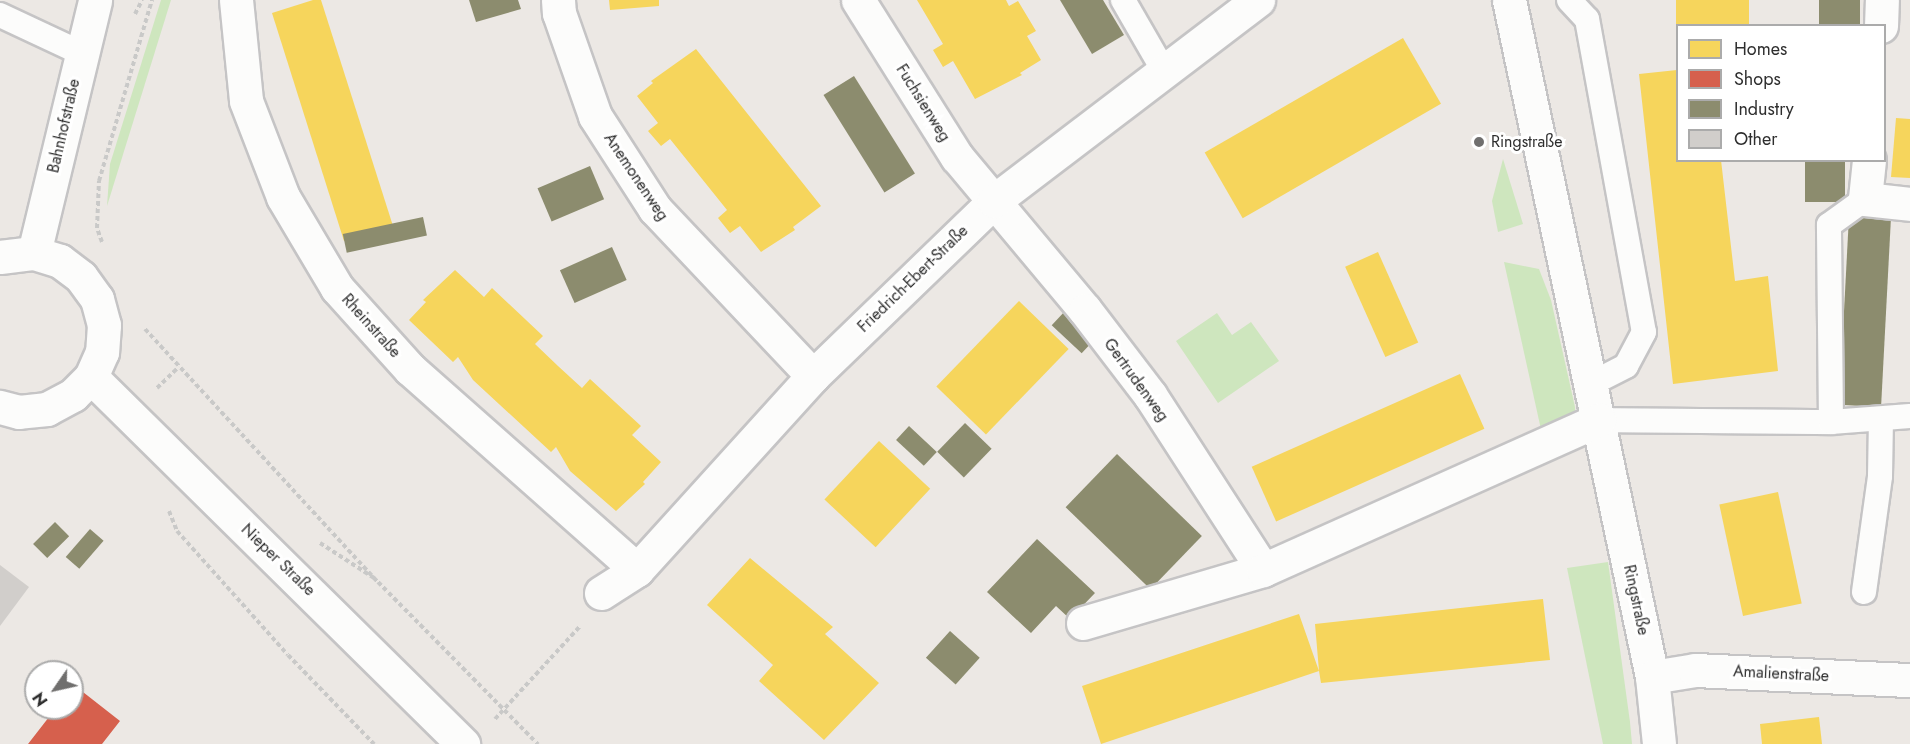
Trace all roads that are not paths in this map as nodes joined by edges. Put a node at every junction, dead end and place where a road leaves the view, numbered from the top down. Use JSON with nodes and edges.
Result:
{"nodes":[{"id":1,"x":95,"y":0,"type":"edge"},
{"id":2,"x":236,"y":0,"type":"edge"},
{"id":3,"x":558,"y":0,"type":"edge"},
{"id":4,"x":858,"y":0,"type":"edge"},
{"id":5,"x":1123,"y":0,"type":"edge"},
{"id":6,"x":1258,"y":0,"type":"edge"},
{"id":7,"x":1509,"y":0,"type":"edge"},
{"id":8,"x":1569,"y":0,"type":"edge"},
{"id":9,"x":1882,"y":0,"type":"edge"},
{"id":10,"x":0,"y":15,"type":"edge"},
{"id":11,"x":1881,"y":24,"type":"edge"},
{"id":12,"x":81,"y":53,"type":"junction"},
{"id":13,"x":1164,"y":71,"type":"junction"},
{"id":14,"x":1869,"y":162,"type":"edge"},
{"id":15,"x":1865,"y":199,"type":"junction"},
{"id":16,"x":994,"y":201,"type":"junction"},
{"id":17,"x":1910,"y":204,"type":"edge"},
{"id":18,"x":34,"y":253,"type":"junction"},
{"id":19,"x":0,"y":257,"type":"edge"},
{"id":20,"x":90,"y":376,"type":"junction"},
{"id":21,"x":813,"y":376,"type":"junction"},
{"id":22,"x":1589,"y":385,"type":"junction"},
{"id":23,"x":0,"y":407,"type":"edge"},
{"id":24,"x":1910,"y":416,"type":"edge"},
{"id":25,"x":1881,"y":419,"type":"junction"},
{"id":26,"x":1599,"y":420,"type":"junction"},
{"id":27,"x":1831,"y":422,"type":"junction"},
{"id":28,"x":637,"y":570,"type":"junction"},
{"id":29,"x":1263,"y":570,"type":"junction"},
{"id":30,"x":1864,"y":592,"type":"dead end"},
{"id":31,"x":601,"y":593,"type":"road end"},
{"id":32,"x":1083,"y":623,"type":"dead end"},
{"id":33,"x":1652,"y":677,"type":"junction"},
{"id":34,"x":1910,"y":680,"type":"edge"},
{"id":35,"x":476,"y":735,"type":"edge"},
{"id":36,"x":1659,"y":744,"type":"edge"}],
"edges":[{"from":1,"to":12,"type":"street","name":"Bahnhofstraße"},
{"from":2,"to":28,"type":"street","name":"Rheinstraße"},
{"from":3,"to":21,"type":"street","name":"Anemonenweg"},
{"from":4,"to":16,"type":"street","name":"Fuchsienweg"},
{"from":5,"to":13,"type":"lane"},
{"from":6,"to":13,"type":"street","name":"Friedrich-Ebert-Straße"},
{"from":7,"to":22,"type":"street","name":"Ringstraße"},
{"from":8,"to":22,"type":"lane"},
{"from":9,"to":11,"type":"street"},
{"from":10,"to":12,"type":"lane"},
{"from":12,"to":18,"type":"street","name":"Bahnhofstraße"},
{"from":13,"to":16,"type":"street","name":"Friedrich-Ebert-Straße"},
{"from":14,"to":15,"type":"street"},
{"from":15,"to":17,"type":"street"},
{"from":15,"to":27,"type":"lane"},
{"from":16,"to":21,"type":"street","name":"Friedrich-Ebert-Straße"},
{"from":16,"to":29,"type":"street","name":"Gertrudenweg"},
{"from":18,"to":19,"type":"street"},
{"from":18,"to":20,"type":"street"},
{"from":20,"to":23,"type":"street"},
{"from":20,"to":35,"type":"street","name":"Nieper Straße"},
{"from":21,"to":28,"type":"street","name":"Friedrich-Ebert-Straße"},
{"from":22,"to":26,"type":"street","name":"Ringstraße"},
{"from":24,"to":25,"type":"lane"},
{"from":25,"to":27,"type":"lane"},
{"from":25,"to":30,"type":"lane"},
{"from":26,"to":27,"type":"lane"},
{"from":26,"to":29,"type":"street"},
{"from":26,"to":33,"type":"street","name":"Ringstraße"},
{"from":28,"to":31,"type":"street","name":"Friedrich-Ebert-Straße"},
{"from":29,"to":32,"type":"street"},
{"from":33,"to":34,"type":"street","name":"Amalienstraße"},
{"from":33,"to":36,"type":"street","name":"Ringstraße"}]}
